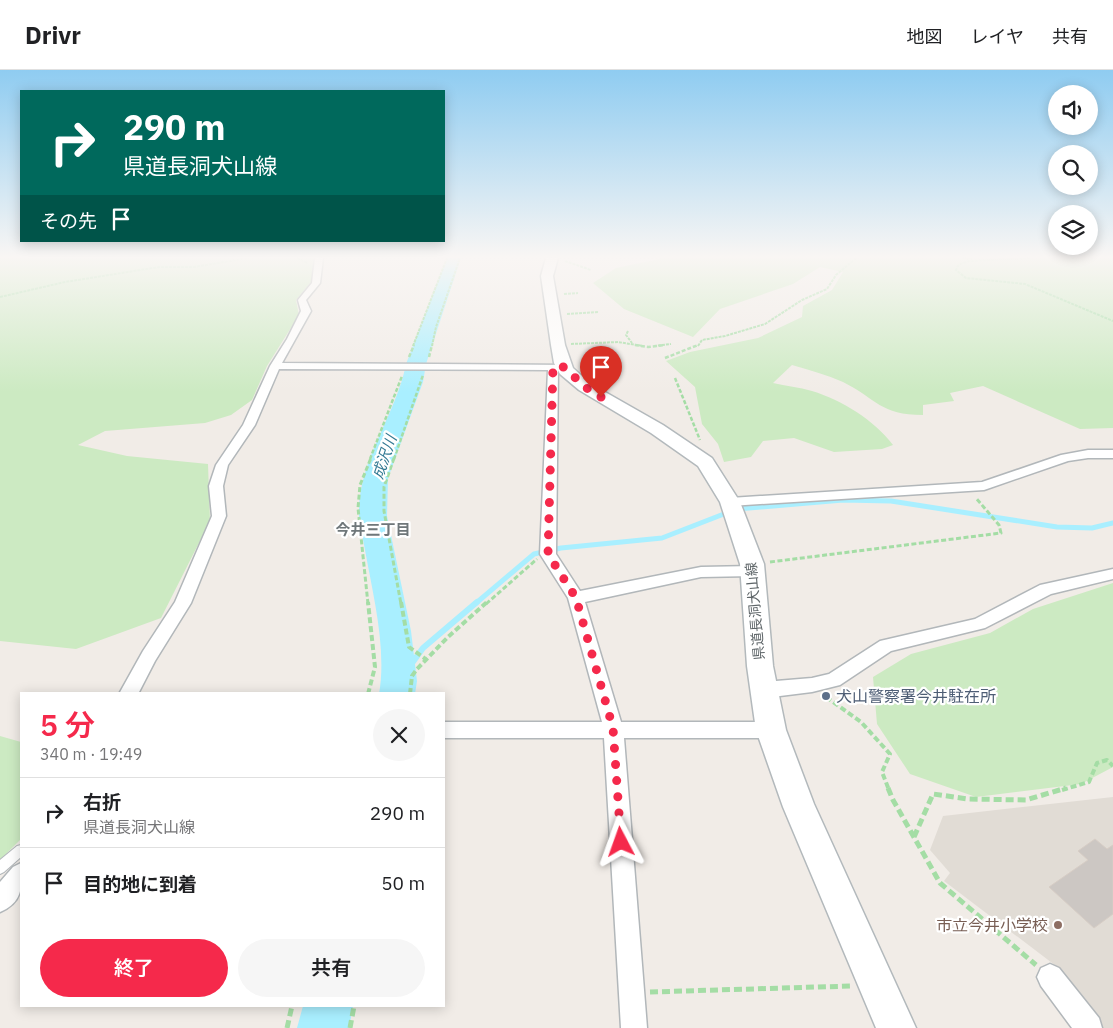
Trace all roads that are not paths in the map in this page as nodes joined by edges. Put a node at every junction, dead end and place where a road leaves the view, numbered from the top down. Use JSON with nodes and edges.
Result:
{"nodes":[{"id":1,"x":303,"y":303,"type":"edge"},
{"id":2,"x":552,"y":303,"type":"edge"},
{"id":3,"x":275,"y":366,"type":"junction"},
{"id":4,"x":559,"y":367,"type":"junction"},
{"id":5,"x":1113,"y":454,"type":"edge"},
{"id":6,"x":733,"y":508,"type":"junction"},
{"id":7,"x":752,"y":568,"type":"junction"},
{"id":8,"x":1113,"y":574,"type":"edge"},
{"id":9,"x":576,"y":598,"type":"junction"},
{"id":10,"x":764,"y":690,"type":"junction"},
{"id":11,"x":129,"y":692,"type":"edge"},
{"id":12,"x":613,"y":728,"type":"junction"},
{"id":13,"x":445,"y":730,"type":"edge"},
{"id":14,"x":771,"y":730,"type":"junction"},
{"id":15,"x":20,"y":851,"type":"edge"},
{"id":16,"x":0,"y":868,"type":"edge"},
{"id":17,"x":20,"y":876,"type":"edge"},
{"id":18,"x":0,"y":900,"type":"edge"},
{"id":19,"x":1050,"y":977,"type":"road end"},
{"id":20,"x":634,"y":1028,"type":"edge"},
{"id":21,"x":896,"y":1028,"type":"edge"},
{"id":22,"x":1089,"y":1028,"type":"edge"}],
"edges":[{"from":1,"to":3,"type":"street"},
{"from":2,"to":4,"type":"main road"},
{"from":3,"to":4,"type":"street"},
{"from":3,"to":11,"type":"street"},
{"from":4,"to":6,"type":"main road","name":"県道長洞犬山線"},
{"from":4,"to":9,"type":"street"},
{"from":5,"to":6,"type":"street"},
{"from":6,"to":7,"type":"main road","name":"県道長洞犬山線"},
{"from":7,"to":9,"type":"street"},
{"from":7,"to":10,"type":"main road","name":"県道長洞犬山線"},
{"from":8,"to":10,"type":"street"},
{"from":9,"to":12,"type":"street"},
{"from":10,"to":14,"type":"main road","name":"県道長洞犬山線"},
{"from":12,"to":13,"type":"street"},
{"from":12,"to":14,"type":"street"},
{"from":12,"to":20,"type":"street"},
{"from":14,"to":21,"type":"main road","name":"県道長洞犬山線"},
{"from":15,"to":16,"type":"lane"},
{"from":17,"to":18,"type":"street"},
{"from":19,"to":22,"type":"street"}]}
